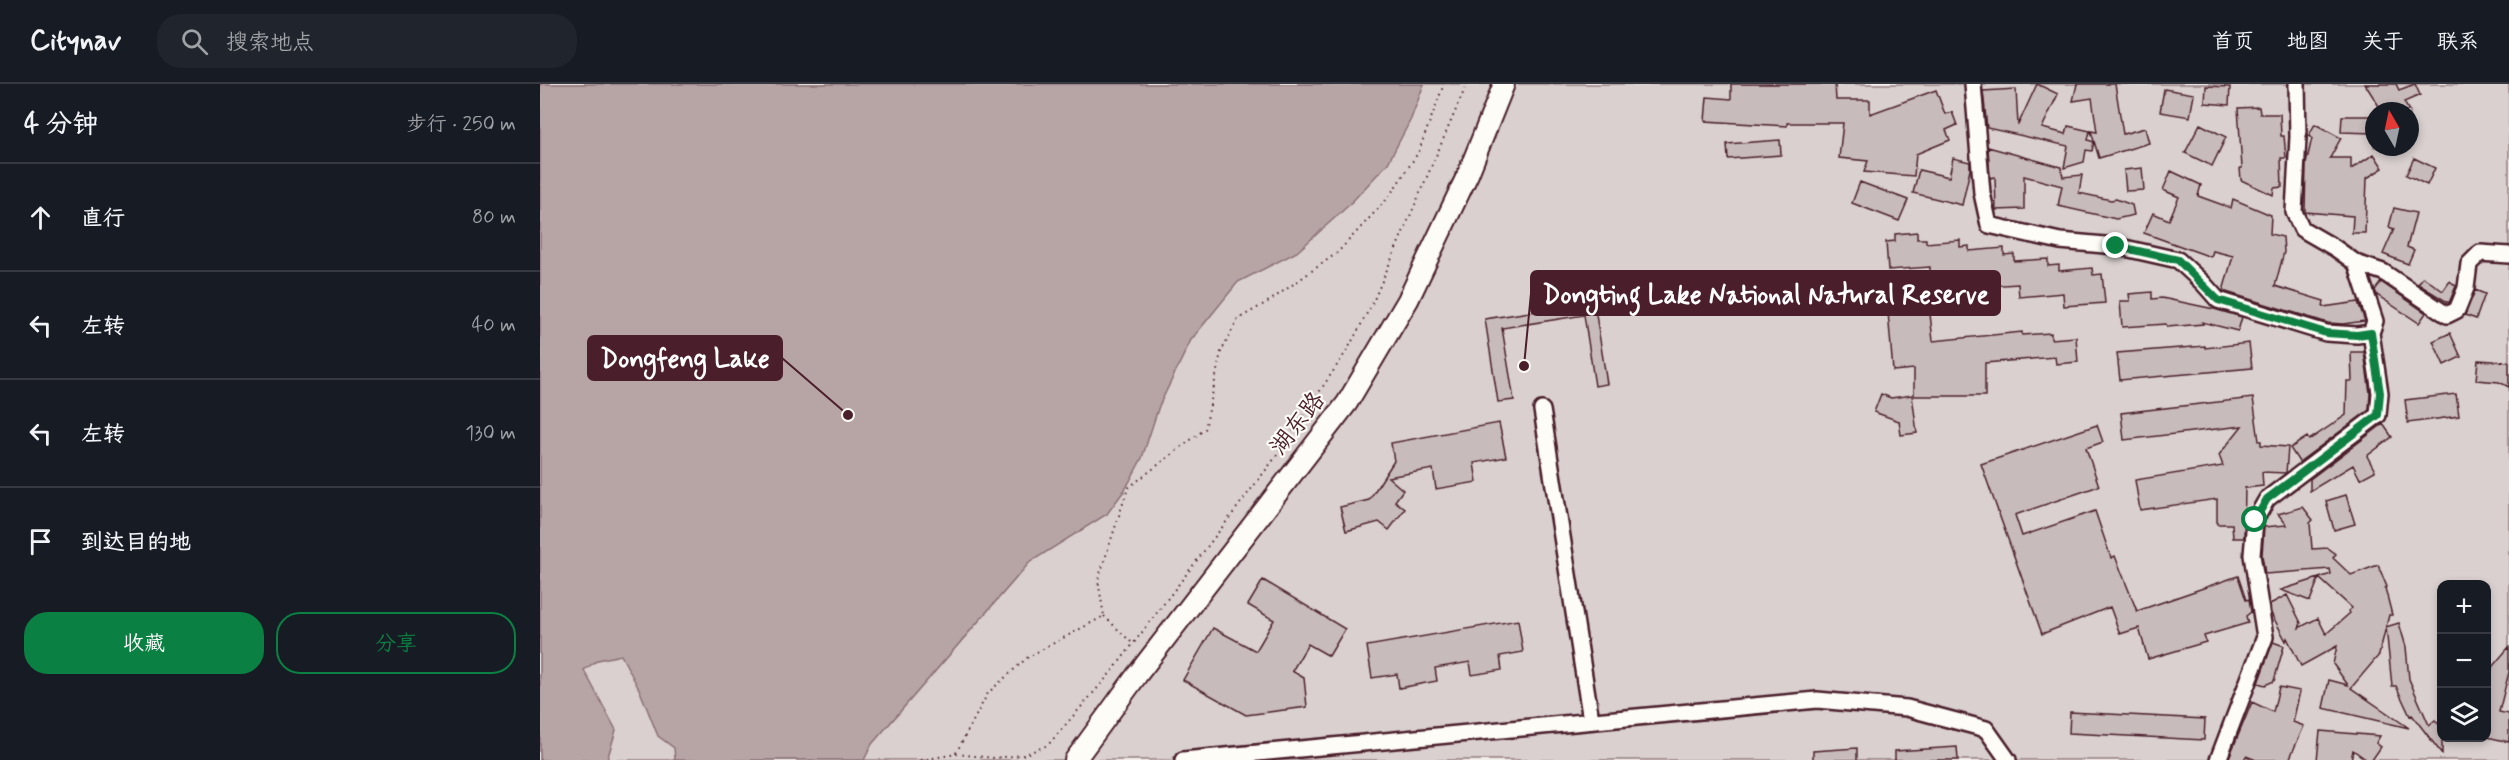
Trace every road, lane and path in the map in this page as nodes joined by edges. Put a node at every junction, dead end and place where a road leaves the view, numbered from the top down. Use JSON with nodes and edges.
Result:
{"nodes":[{"id":1,"x":1444,"y":84,"type":"edge"},
{"id":2,"x":1467,"y":84,"type":"edge"},
{"id":3,"x":1504,"y":84,"type":"edge"},
{"id":4,"x":1973,"y":84,"type":"edge"},
{"id":5,"x":2297,"y":84,"type":"edge"},
{"id":6,"x":2509,"y":255,"type":"edge"},
{"id":7,"x":2356,"y":263,"type":"junction"},
{"id":8,"x":2371,"y":333,"type":"junction"},
{"id":9,"x":1542,"y":410,"type":"dead end"},
{"id":10,"x":1104,"y":616,"type":"junction"},
{"id":11,"x":1133,"y":643,"type":"junction"},
{"id":12,"x":1591,"y":720,"type":"junction"},
{"id":13,"x":956,"y":754,"type":"junction"},
{"id":14,"x":921,"y":760,"type":"edge"},
{"id":15,"x":1075,"y":760,"type":"edge"},
{"id":16,"x":1183,"y":760,"type":"edge"},
{"id":17,"x":2008,"y":760,"type":"edge"},
{"id":18,"x":2218,"y":760,"type":"edge"}],
"edges":[{"from":1,"to":10,"type":"path"},
{"from":2,"to":11,"type":"path"},
{"from":3,"to":15,"type":"street","name":"湖东路"},
{"from":4,"to":8,"type":"street"},
{"from":5,"to":7,"type":"street"},
{"from":6,"to":7,"type":"street"},
{"from":7,"to":8,"type":"street"},
{"from":8,"to":18,"type":"street"},
{"from":9,"to":12,"type":"street"},
{"from":10,"to":11,"type":"path"},
{"from":10,"to":13,"type":"path"},
{"from":11,"to":13,"type":"path"},
{"from":12,"to":16,"type":"street"},
{"from":12,"to":17,"type":"street"},
{"from":13,"to":14,"type":"path"}]}
